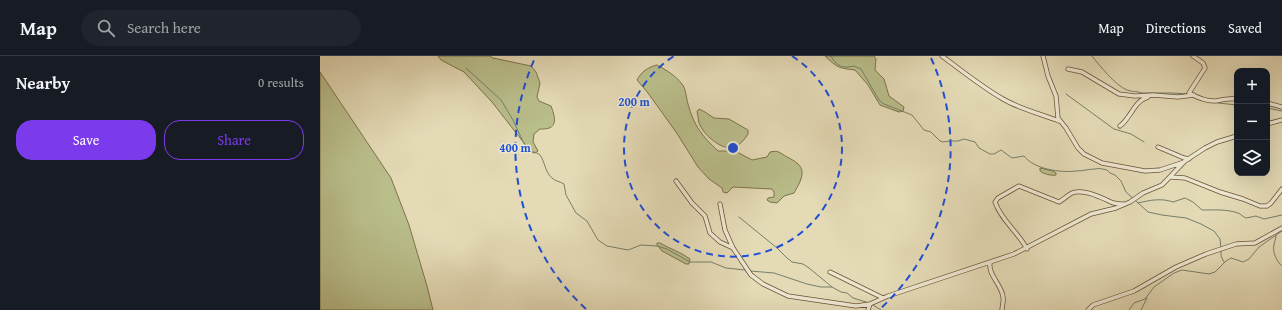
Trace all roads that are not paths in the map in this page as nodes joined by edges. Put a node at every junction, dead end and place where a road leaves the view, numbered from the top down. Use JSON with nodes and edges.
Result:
{"nodes":[{"id":1,"x":942,"y":56,"type":"edge"},
{"id":2,"x":1043,"y":56,"type":"edge"},
{"id":3,"x":1194,"y":56,"type":"edge"},
{"id":4,"x":1068,"y":69,"type":"dead end"},
{"id":5,"x":1153,"y":95,"type":"junction"},
{"id":6,"x":1194,"y":95,"type":"junction"},
{"id":7,"x":1234,"y":99,"type":"edge"},
{"id":8,"x":1270,"y":104,"type":"edge"},
{"id":9,"x":1282,"y":107,"type":"edge"},
{"id":10,"x":1282,"y":120,"type":"edge"},
{"id":11,"x":1060,"y":121,"type":"junction"},
{"id":12,"x":1270,"y":123,"type":"edge"},
{"id":13,"x":1120,"y":126,"type":"dead end"},
{"id":14,"x":1234,"y":137,"type":"edge"},
{"id":15,"x":1158,"y":147,"type":"dead end"},
{"id":16,"x":1187,"y":160,"type":"junction"},
{"id":17,"x":1170,"y":177,"type":"junction"},
{"id":18,"x":676,"y":181,"type":"dead end"},
{"id":19,"x":1282,"y":189,"type":"edge"},
{"id":20,"x":720,"y":204,"type":"dead end"},
{"id":21,"x":1125,"y":205,"type":"junction"},
{"id":22,"x":1282,"y":228,"type":"edge"},
{"id":23,"x":734,"y":248,"type":"junction"},
{"id":24,"x":1026,"y":249,"type":"junction"},
{"id":25,"x":990,"y":263,"type":"junction"},
{"id":26,"x":830,"y":272,"type":"dead end"},
{"id":27,"x":884,"y":298,"type":"junction"},
{"id":28,"x":869,"y":308,"type":"edge"},
{"id":29,"x":1002,"y":310,"type":"edge"},
{"id":30,"x":1088,"y":310,"type":"edge"}],
"edges":[{"from":1,"to":11,"type":"street"},
{"from":2,"to":11,"type":"street"},
{"from":3,"to":6,"type":"street"},
{"from":4,"to":5,"type":"street"},
{"from":5,"to":6,"type":"street"},
{"from":5,"to":13,"type":"street"},
{"from":6,"to":7,"type":"street"},
{"from":8,"to":9,"type":"street"},
{"from":10,"to":12,"type":"street"},
{"from":11,"to":16,"type":"street"},
{"from":14,"to":16,"type":"street"},
{"from":15,"to":16,"type":"street"},
{"from":16,"to":17,"type":"street"},
{"from":17,"to":19,"type":"street"},
{"from":17,"to":21,"type":"street"},
{"from":18,"to":23,"type":"street"},
{"from":20,"to":23,"type":"street"},
{"from":21,"to":24,"type":"street"},
{"from":21,"to":24,"type":"street"},
{"from":22,"to":30,"type":"street"},
{"from":23,"to":28,"type":"street"},
{"from":24,"to":25,"type":"street"},
{"from":25,"to":27,"type":"street"},
{"from":25,"to":29,"type":"street"},
{"from":26,"to":27,"type":"street"},
{"from":27,"to":28,"type":"street"}]}
